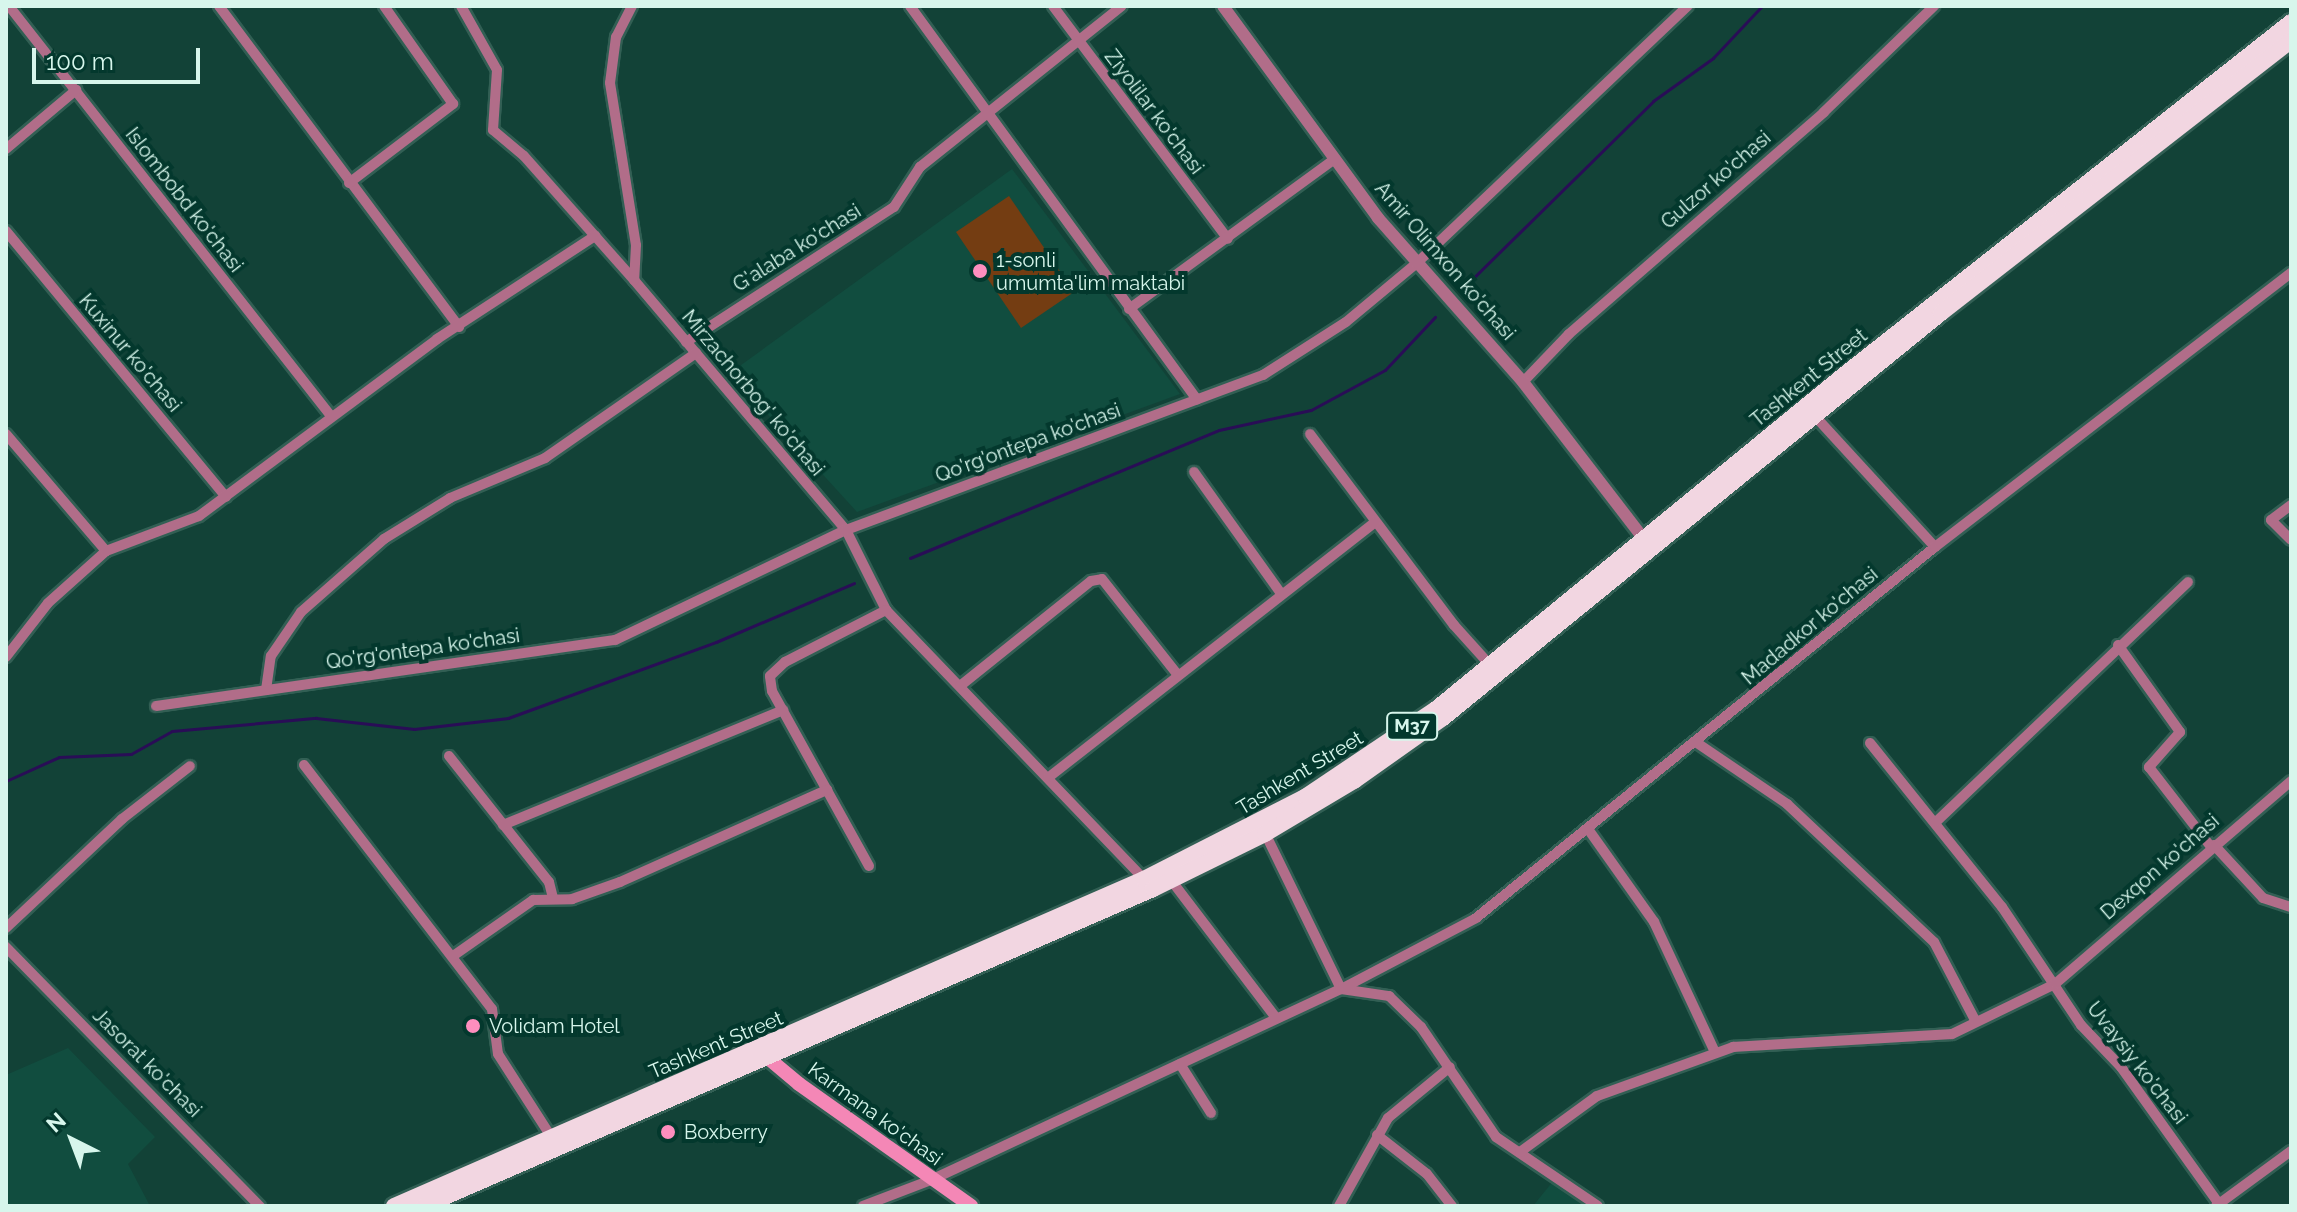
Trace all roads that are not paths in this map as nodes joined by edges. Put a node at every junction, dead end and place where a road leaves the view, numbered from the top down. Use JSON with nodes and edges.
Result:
{"nodes":[{"id":1,"x":9,"y":6,"type":"edge"},
{"id":2,"x":219,"y":6,"type":"edge"},
{"id":3,"x":384,"y":6,"type":"edge"},
{"id":4,"x":461,"y":6,"type":"edge"},
{"id":5,"x":632,"y":6,"type":"edge"},
{"id":6,"x":910,"y":6,"type":"edge"},
{"id":7,"x":1053,"y":6,"type":"edge"},
{"id":8,"x":1122,"y":6,"type":"edge"},
{"id":9,"x":1223,"y":6,"type":"edge"},
{"id":10,"x":1688,"y":6,"type":"edge"},
{"id":11,"x":1934,"y":6,"type":"edge"},
{"id":12,"x":2291,"y":22,"type":"edge"},
{"id":13,"x":1077,"y":40,"type":"junction"},
{"id":14,"x":2291,"y":41,"type":"edge"},
{"id":15,"x":76,"y":90,"type":"junction"},
{"id":16,"x":989,"y":112,"type":"junction"},
{"id":17,"x":6,"y":149,"type":"edge"},
{"id":18,"x":1335,"y":159,"type":"junction"},
{"id":19,"x":349,"y":183,"type":"junction"},
{"id":20,"x":6,"y":231,"type":"edge"},
{"id":21,"x":595,"y":236,"type":"junction"},
{"id":22,"x":1228,"y":239,"type":"junction"},
{"id":23,"x":1418,"y":262,"type":"junction"},
{"id":24,"x":2291,"y":273,"type":"edge"},
{"id":25,"x":634,"y":280,"type":"junction"},
{"id":26,"x":1129,"y":309,"type":"junction"},
{"id":27,"x":459,"y":327,"type":"junction"},
{"id":28,"x":686,"y":342,"type":"junction"},
{"id":29,"x":696,"y":353,"type":"junction"},
{"id":30,"x":1523,"y":382,"type":"junction"},
{"id":31,"x":1197,"y":400,"type":"junction"},
{"id":32,"x":1814,"y":415,"type":"junction"},
{"id":33,"x":331,"y":416,"type":"junction"},
{"id":34,"x":6,"y":434,"type":"edge"},
{"id":35,"x":1310,"y":434,"type":"dead end"},
{"id":36,"x":1194,"y":472,"type":"dead end"},
{"id":37,"x":226,"y":497,"type":"junction"},
{"id":38,"x":2291,"y":505,"type":"edge"},
{"id":39,"x":1375,"y":522,"type":"junction"},
{"id":40,"x":846,"y":530,"type":"junction"},
{"id":41,"x":2291,"y":540,"type":"edge"},
{"id":42,"x":1647,"y":544,"type":"junction"},
{"id":43,"x":1935,"y":547,"type":"junction"},
{"id":44,"x":106,"y":551,"type":"junction"},
{"id":45,"x":2188,"y":582,"type":"dead end"},
{"id":46,"x":1280,"y":592,"type":"junction"},
{"id":47,"x":886,"y":610,"type":"junction"},
{"id":48,"x":2118,"y":645,"type":"junction"},
{"id":49,"x":6,"y":657,"type":"edge"},
{"id":50,"x":1490,"y":665,"type":"junction"},
{"id":51,"x":1177,"y":674,"type":"junction"},
{"id":52,"x":960,"y":686,"type":"junction"},
{"id":53,"x":266,"y":690,"type":"junction"},
{"id":54,"x":156,"y":706,"type":"dead end"},
{"id":55,"x":783,"y":710,"type":"junction"},
{"id":56,"x":1697,"y":743,"type":"junction"},
{"id":57,"x":1870,"y":743,"type":"dead end"},
{"id":58,"x":449,"y":756,"type":"dead end"},
{"id":59,"x":304,"y":765,"type":"dead end"},
{"id":60,"x":190,"y":766,"type":"dead end"},
{"id":61,"x":1049,"y":777,"type":"junction"},
{"id":62,"x":2291,"y":781,"type":"edge"},
{"id":63,"x":827,"y":790,"type":"junction"},
{"id":64,"x":1936,"y":822,"type":"junction"},
{"id":65,"x":503,"y":825,"type":"junction"},
{"id":66,"x":1263,"y":829,"type":"junction"},
{"id":67,"x":1588,"y":829,"type":"junction"},
{"id":68,"x":2212,"y":846,"type":"junction"},
{"id":69,"x":869,"y":866,"type":"dead end"},
{"id":70,"x":1171,"y":880,"type":"junction"},
{"id":71,"x":1149,"y":884,"type":"junction"},
{"id":72,"x":553,"y":898,"type":"junction"},
{"id":73,"x":2291,"y":907,"type":"edge"},
{"id":74,"x":6,"y":928,"type":"edge"},
{"id":75,"x":6,"y":947,"type":"edge"},
{"id":76,"x":453,"y":956,"type":"junction"},
{"id":77,"x":2055,"y":984,"type":"junction"},
{"id":78,"x":1341,"y":989,"type":"junction"},
{"id":79,"x":1276,"y":1018,"type":"junction"},
{"id":80,"x":1976,"y":1022,"type":"junction"},
{"id":81,"x":766,"y":1052,"type":"junction"},
{"id":82,"x":1715,"y":1052,"type":"junction"},
{"id":83,"x":1180,"y":1064,"type":"junction"},
{"id":84,"x":1450,"y":1067,"type":"junction"},
{"id":85,"x":1211,"y":1113,"type":"dead end"},
{"id":86,"x":1377,"y":1135,"type":"junction"},
{"id":87,"x":552,"y":1138,"type":"junction"},
{"id":88,"x":2291,"y":1151,"type":"edge"},
{"id":89,"x":1520,"y":1152,"type":"junction"},
{"id":90,"x":931,"y":1180,"type":"junction"},
{"id":91,"x":2218,"y":1205,"type":"edge"},
{"id":92,"x":260,"y":1206,"type":"edge"},
{"id":93,"x":394,"y":1206,"type":"edge"},
{"id":94,"x":424,"y":1206,"type":"edge"},
{"id":95,"x":863,"y":1206,"type":"edge"},
{"id":96,"x":971,"y":1206,"type":"edge"},
{"id":97,"x":1339,"y":1206,"type":"edge"},
{"id":98,"x":1452,"y":1206,"type":"edge"},
{"id":99,"x":1598,"y":1206,"type":"edge"}],
"edges":[{"from":1,"to":15,"type":"street","name":"Islombobd ko'chasi"},
{"from":2,"to":19,"type":"street"},
{"from":3,"to":19,"type":"street"},
{"from":4,"to":21,"type":"street","name":"Mirzachorbog' ko'chasi"},
{"from":5,"to":25,"type":"street"},
{"from":6,"to":16,"type":"street"},
{"from":7,"to":13,"type":"street","name":"Ziyolilar ko'chasi"},
{"from":8,"to":13,"type":"street","name":"G'alaba ko'chasi"},
{"from":9,"to":18,"type":"street","name":"Amir Olimxon ko'chasi"},
{"from":10,"to":23,"type":"street","name":"Qo'rg'ontepa ko'chasi"},
{"from":11,"to":30,"type":"street","name":"Gulzor ko'chasi"},
{"from":12,"to":42,"type":"highway","name":"Tashkent Street","number":"M37"},
{"from":13,"to":16,"type":"street","name":"G'alaba ko'chasi"},
{"from":13,"to":22,"type":"street","name":"Ziyolilar ko'chasi"},
{"from":14,"to":32,"type":"highway","name":"Tashkent Street","number":"M37"},
{"from":15,"to":17,"type":"street"},
{"from":15,"to":33,"type":"street","name":"Islombobd ko'chasi"},
{"from":16,"to":26,"type":"street"},
{"from":16,"to":28,"type":"street","name":"G'alaba ko'chasi"},
{"from":18,"to":22,"type":"street"},
{"from":18,"to":23,"type":"street","name":"Amir Olimxon ko'chasi"},
{"from":19,"to":27,"type":"street"},
{"from":20,"to":37,"type":"street","name":"Kuxinur ko'chasi"},
{"from":21,"to":25,"type":"street","name":"Mirzachorbog' ko'chasi"},
{"from":21,"to":27,"type":"street"},
{"from":22,"to":26,"type":"street"},
{"from":23,"to":30,"type":"street","name":"Amir Olimxon ko'chasi"},
{"from":23,"to":31,"type":"street","name":"Qo'rg'ontepa ko'chasi"},
{"from":24,"to":43,"type":"street","name":"Madadkor ko'chasi"},
{"from":25,"to":28,"type":"street","name":"Mirzachorbog' ko'chasi"},
{"from":26,"to":31,"type":"street"},
{"from":27,"to":33,"type":"street"},
{"from":28,"to":29,"type":"street","name":"Mirzachorbog' ko'chasi"},
{"from":29,"to":40,"type":"street","name":"Mirzachorbog' ko'chasi"},
{"from":29,"to":53,"type":"street"},
{"from":30,"to":42,"type":"street","name":"Amir Olimxon ko'chasi"},
{"from":31,"to":40,"type":"street","name":"Qo'rg'ontepa ko'chasi"},
{"from":32,"to":42,"type":"highway","name":"Tashkent Street","number":"M37"},
{"from":32,"to":43,"type":"street"},
{"from":33,"to":37,"type":"street"},
{"from":34,"to":44,"type":"street"},
{"from":35,"to":39,"type":"street"},
{"from":36,"to":46,"type":"street"},
{"from":37,"to":44,"type":"street"},
{"from":38,"to":41,"type":"street"},
{"from":39,"to":46,"type":"street"},
{"from":39,"to":50,"type":"street"},
{"from":40,"to":47,"type":"street","name":"Mirzachorbog' ko'chasi"},
{"from":40,"to":53,"type":"street","name":"Qo'rg'ontepa ko'chasi"},
{"from":42,"to":50,"type":"highway","name":"Tashkent Street","number":"M37"},
{"from":42,"to":66,"type":"highway","name":"Tashkent Street","number":"M37"},
{"from":43,"to":56,"type":"street","name":"Madadkor ko'chasi"},
{"from":44,"to":49,"type":"street"},
{"from":45,"to":48,"type":"street"},
{"from":46,"to":51,"type":"street"},
{"from":47,"to":52,"type":"street","name":"Mirzachorbog' ko'chasi"},
{"from":47,"to":55,"type":"street"},
{"from":48,"to":64,"type":"street"},
{"from":48,"to":68,"type":"street"},
{"from":50,"to":66,"type":"highway","name":"Tashkent Street","number":"M37"},
{"from":51,"to":52,"type":"street"},
{"from":51,"to":61,"type":"street"},
{"from":52,"to":61,"type":"street","name":"Mirzachorbog' ko'chasi"},
{"from":53,"to":54,"type":"street","name":"Qo'rg'ontepa ko'chasi"},
{"from":55,"to":63,"type":"street"},
{"from":55,"to":65,"type":"street"},
{"from":56,"to":67,"type":"street","name":"Madadkor ko'chasi"},
{"from":56,"to":80,"type":"street"},
{"from":57,"to":64,"type":"street","name":"Uvaysiy ko'chasi"},
{"from":58,"to":65,"type":"street"},
{"from":59,"to":76,"type":"street"},
{"from":60,"to":74,"type":"street"},
{"from":61,"to":71,"type":"street","name":"Mirzachorbog' ko'chasi"},
{"from":62,"to":68,"type":"street","name":"Dexqon ko'chasi"},
{"from":63,"to":69,"type":"street"},
{"from":63,"to":72,"type":"street"},
{"from":64,"to":77,"type":"street","name":"Uvaysiy ko'chasi"},
{"from":65,"to":72,"type":"street"},
{"from":66,"to":70,"type":"highway","name":"Tashkent Street","number":"M37"},
{"from":66,"to":71,"type":"highway","name":"Tashkent Street","number":"M37"},
{"from":66,"to":78,"type":"street"},
{"from":67,"to":78,"type":"street","name":"Madadkor ko'chasi"},
{"from":67,"to":82,"type":"street"},
{"from":68,"to":73,"type":"street"},
{"from":68,"to":77,"type":"street","name":"Dexqon ko'chasi"},
{"from":70,"to":71,"type":"highway","name":"Tashkent Street","number":"M37"},
{"from":70,"to":79,"type":"street"},
{"from":71,"to":81,"type":"highway","name":"Tashkent Street","number":"M37"},
{"from":72,"to":76,"type":"street"},
{"from":75,"to":92,"type":"street","name":"Jasorat ko'chasi"},
{"from":76,"to":87,"type":"street"},
{"from":77,"to":80,"type":"street","name":"Dexqon ko'chasi"},
{"from":77,"to":91,"type":"street","name":"Uvaysiy ko'chasi"},
{"from":78,"to":79,"type":"street","name":"Madadkor ko'chasi"},
{"from":78,"to":84,"type":"street"},
{"from":79,"to":83,"type":"street","name":"Madadkor ko'chasi"},
{"from":80,"to":82,"type":"street","name":"Dexqon ko'chasi"},
{"from":81,"to":87,"type":"highway","name":"Tashkent Street","number":"M37"},
{"from":81,"to":90,"type":"main road","name":"Karmana ko'chasi"},
{"from":81,"to":94,"type":"highway","name":"Tashkent Street","number":"M37"},
{"from":82,"to":89,"type":"street","name":"Dexqon ko'chasi"},
{"from":83,"to":85,"type":"street"},
{"from":83,"to":90,"type":"street","name":"Madadkor ko'chasi"},
{"from":84,"to":86,"type":"street"},
{"from":84,"to":89,"type":"street"},
{"from":86,"to":97,"type":"street"},
{"from":86,"to":98,"type":"street"},
{"from":87,"to":93,"type":"highway","name":"Tashkent Street","number":"M37"},
{"from":88,"to":91,"type":"street"},
{"from":89,"to":99,"type":"street"},
{"from":90,"to":95,"type":"street","name":"Madadkor ko'chasi"},
{"from":90,"to":96,"type":"main road","name":"Karmana ko'chasi"}]}
